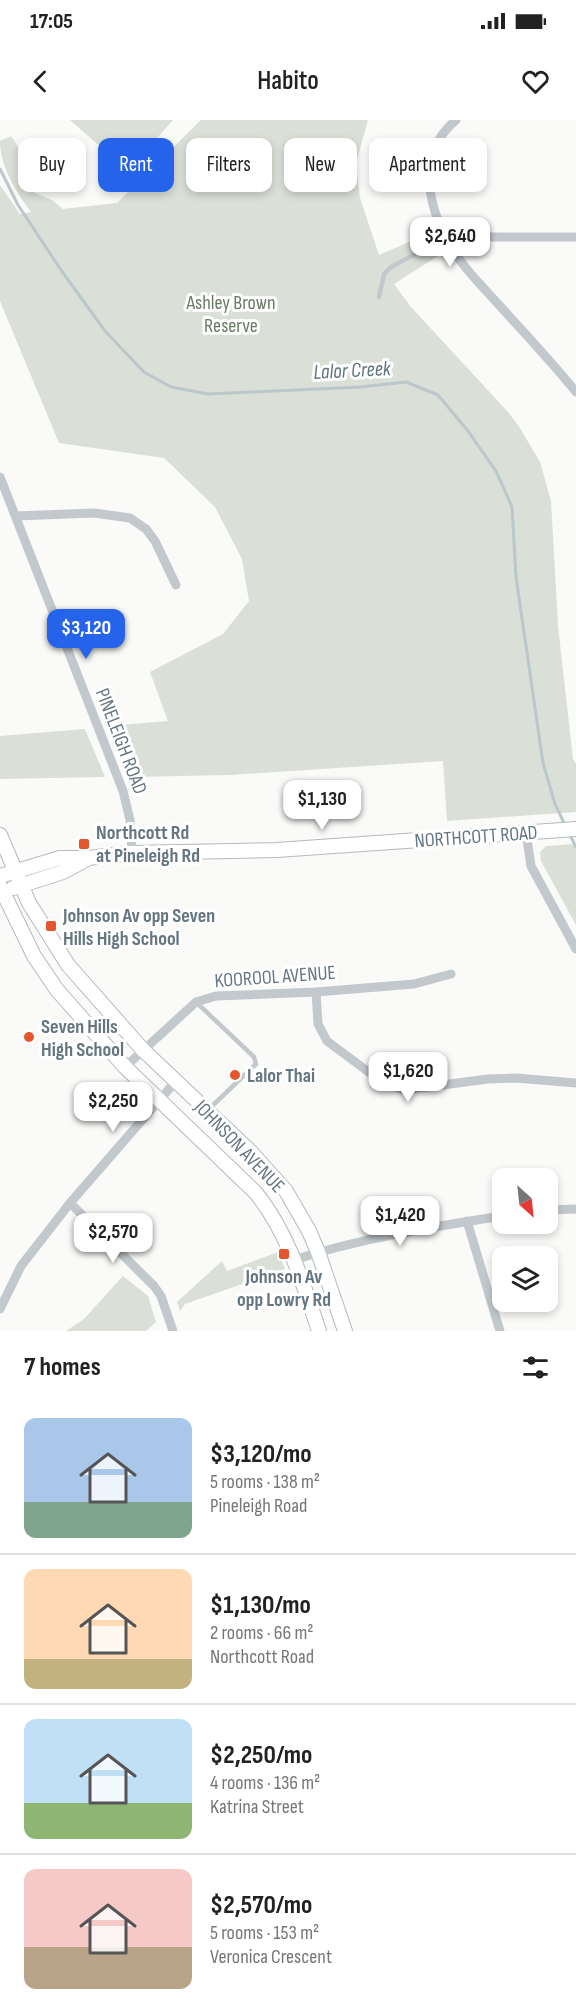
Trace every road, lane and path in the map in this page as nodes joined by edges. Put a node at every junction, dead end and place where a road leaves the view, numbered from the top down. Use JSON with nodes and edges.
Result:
{"nodes":[{"id":1,"x":456,"y":120,"type":"edge"},
{"id":2,"x":447,"y":237,"type":"junction"},
{"id":3,"x":576,"y":237,"type":"edge"},
{"id":4,"x":379,"y":297,"type":"dead end"},
{"id":5,"x":576,"y":392,"type":"edge"},
{"id":6,"x":0,"y":477,"type":"edge"},
{"id":7,"x":16,"y":516,"type":"junction"},
{"id":8,"x":176,"y":585,"type":"dead end"},
{"id":9,"x":576,"y":829,"type":"edge"},
{"id":10,"x":526,"y":833,"type":"junction"},
{"id":11,"x":0,"y":835,"type":"edge"},
{"id":12,"x":132,"y":853,"type":"junction"},
{"id":13,"x":88,"y":858,"type":"junction"},
{"id":14,"x":15,"y":871,"type":"junction"},
{"id":15,"x":0,"y":876,"type":"edge"},
{"id":16,"x":21,"y":885,"type":"junction"},
{"id":17,"x":1,"y":889,"type":"edge"},
{"id":18,"x":576,"y":949,"type":"edge"},
{"id":19,"x":451,"y":974,"type":"dead end"},
{"id":20,"x":316,"y":992,"type":"junction"},
{"id":21,"x":196,"y":1002,"type":"junction"},
{"id":22,"x":143,"y":1050,"type":"junction"},
{"id":23,"x":125,"y":1067,"type":"junction"},
{"id":24,"x":176,"y":1081,"type":"junction"},
{"id":25,"x":576,"y":1083,"type":"edge"},
{"id":26,"x":159,"y":1099,"type":"junction"},
{"id":27,"x":207,"y":1110,"type":"junction"},
{"id":28,"x":70,"y":1203,"type":"junction"},
{"id":29,"x":576,"y":1209,"type":"edge"},
{"id":30,"x":558,"y":1210,"type":"edge"},
{"id":31,"x":492,"y":1217,"type":"edge"},
{"id":32,"x":467,"y":1221,"type":"junction"},
{"id":33,"x":318,"y":1252,"type":"junction"},
{"id":34,"x":294,"y":1260,"type":"junction"},
{"id":35,"x":0,"y":1309,"type":"edge"},
{"id":36,"x":173,"y":1331,"type":"edge"},
{"id":37,"x":319,"y":1331,"type":"edge"},
{"id":38,"x":345,"y":1331,"type":"edge"},
{"id":39,"x":500,"y":1331,"type":"edge"}],
"edges":[{"from":1,"to":2,"type":"street"},
{"from":2,"to":3,"type":"street"},
{"from":2,"to":4,"type":"lane"},
{"from":2,"to":5,"type":"street"},
{"from":6,"to":7,"type":"street","name":"PINELEIGH ROAD"},
{"from":7,"to":8,"type":"street"},
{"from":7,"to":12,"type":"street","name":"PINELEIGH ROAD"},
{"from":9,"to":10,"type":"main road","name":"NORTHCOTT ROAD"},
{"from":10,"to":12,"type":"main road","name":"NORTHCOTT ROAD"},
{"from":10,"to":18,"type":"street"},
{"from":11,"to":14,"type":"main road","name":"JOHNSON AVENUE"},
{"from":12,"to":13,"type":"main road","name":"NORTHCOTT ROAD"},
{"from":13,"to":14,"type":"main road","name":"NORTHCOTT ROAD"},
{"from":13,"to":16,"type":"main road","name":"NORTHCOTT ROAD"},
{"from":14,"to":15,"type":"main road","name":"NORTHCOTT ROAD"},
{"from":14,"to":16,"type":"main road","name":"JOHNSON AVENUE"},
{"from":16,"to":17,"type":"main road","name":"NORTHCOTT ROAD"},
{"from":16,"to":22,"type":"main road","name":"JOHNSON AVENUE"},
{"from":17,"to":23,"type":"main road","name":"JOHNSON AVENUE"},
{"from":19,"to":20,"type":"street","name":"KOOROOL AVENUE"},
{"from":20,"to":21,"type":"street","name":"KOOROOL AVENUE"},
{"from":20,"to":25,"type":"street"},
{"from":21,"to":22,"type":"street","name":"KOOROOL AVENUE"},
{"from":21,"to":27,"type":"lane"},
{"from":22,"to":23,"type":"street","name":"KOOROOL AVENUE"},
{"from":22,"to":24,"type":"main road","name":"JOHNSON AVENUE"},
{"from":23,"to":26,"type":"main road","name":"JOHNSON AVENUE"},
{"from":24,"to":26,"type":"street"},
{"from":24,"to":27,"type":"main road","name":"JOHNSON AVENUE"},
{"from":26,"to":28,"type":"street"},
{"from":26,"to":34,"type":"main road","name":"JOHNSON AVENUE"},
{"from":27,"to":33,"type":"main road","name":"JOHNSON AVENUE"},
{"from":28,"to":35,"type":"street"},
{"from":28,"to":36,"type":"street"},
{"from":29,"to":30,"type":"street"},
{"from":31,"to":32,"type":"street"},
{"from":32,"to":33,"type":"street"},
{"from":32,"to":39,"type":"street"},
{"from":33,"to":34,"type":"street"},
{"from":33,"to":38,"type":"main road","name":"JOHNSON AVENUE"},
{"from":34,"to":37,"type":"main road","name":"JOHNSON AVENUE"}]}
